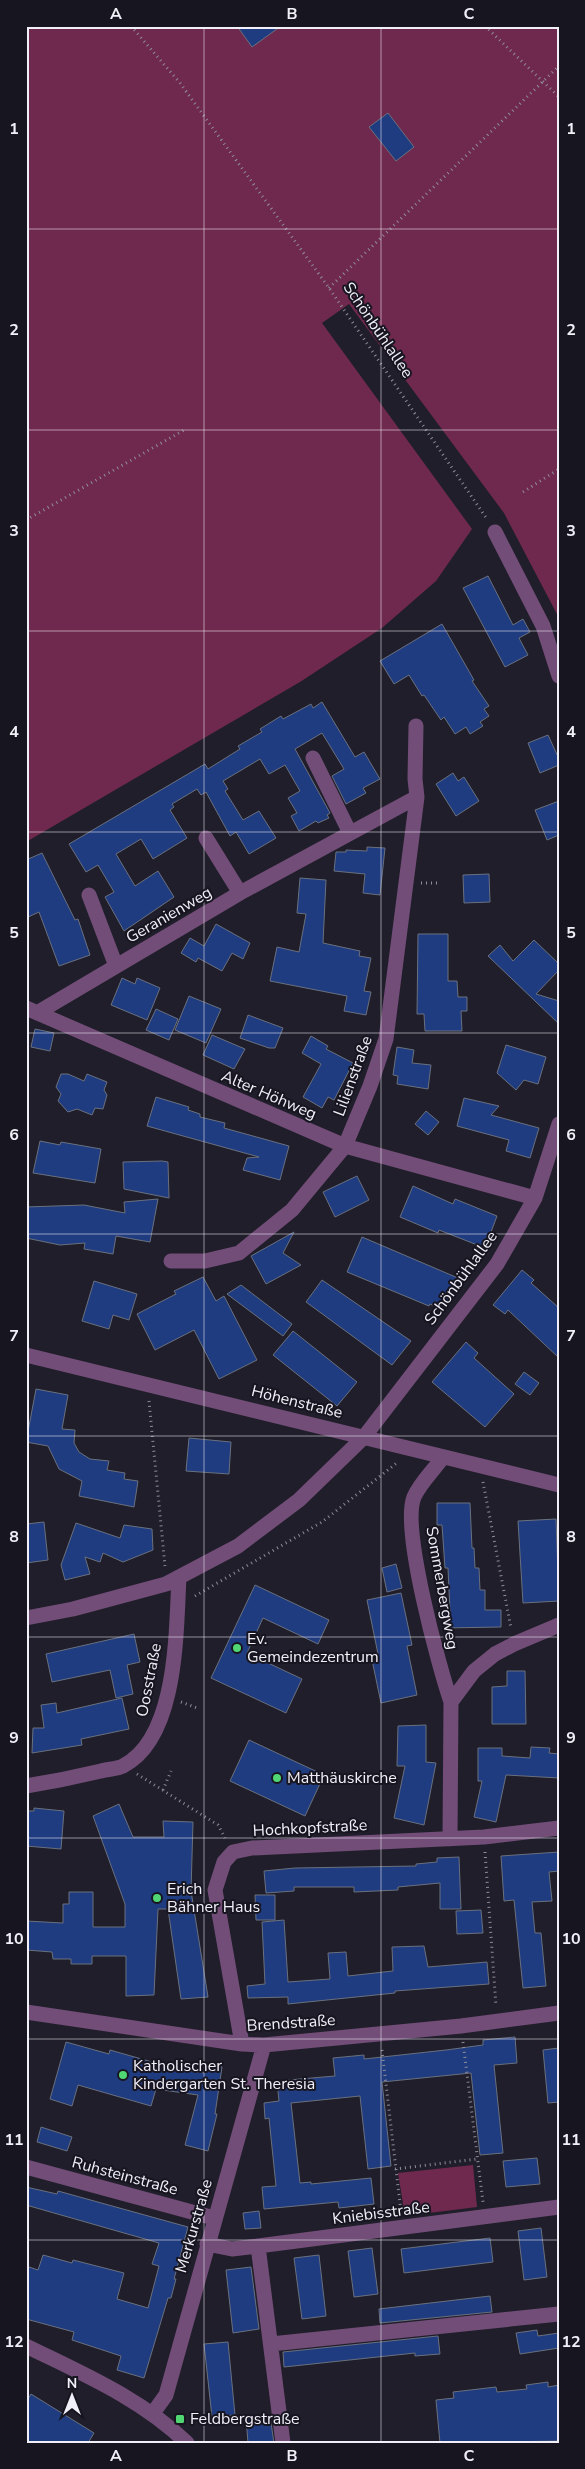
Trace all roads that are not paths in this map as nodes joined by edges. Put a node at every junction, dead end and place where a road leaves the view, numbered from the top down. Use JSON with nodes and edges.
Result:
{"nodes":[{"id":1,"x":495,"y":532,"type":"road end"},
{"id":2,"x":559,"y":676,"type":"edge"},
{"id":3,"x":416,"y":726,"type":"dead end"},
{"id":4,"x":313,"y":758,"type":"dead end"},
{"id":5,"x":417,"y":797,"type":"junction"},
{"id":6,"x":350,"y":833,"type":"junction"},
{"id":7,"x":206,"y":838,"type":"dead end"},
{"id":8,"x":240,"y":893,"type":"junction"},
{"id":9,"x":88,"y":895,"type":"dead end"},
{"id":10,"x":116,"y":966,"type":"junction"},
{"id":11,"x":32,"y":1011,"type":"edge"},
{"id":12,"x":559,"y":1124,"type":"edge"},
{"id":13,"x":345,"y":1146,"type":"junction"},
{"id":14,"x":536,"y":1198,"type":"junction"},
{"id":15,"x":171,"y":1260,"type":"dead end"},
{"id":16,"x":26,"y":1355,"type":"edge"},
{"id":17,"x":364,"y":1437,"type":"junction"},
{"id":18,"x":443,"y":1457,"type":"junction"},
{"id":19,"x":559,"y":1485,"type":"edge"},
{"id":20,"x":179,"y":1577,"type":"junction"},
{"id":21,"x":26,"y":1618,"type":"edge"},
{"id":22,"x":559,"y":1625,"type":"edge"},
{"id":23,"x":451,"y":1702,"type":"junction"},
{"id":24,"x":26,"y":1786,"type":"edge"},
{"id":25,"x":559,"y":1828,"type":"edge"},
{"id":26,"x":450,"y":1839,"type":"junction"},
{"id":27,"x":26,"y":2012,"type":"edge"},
{"id":28,"x":559,"y":2013,"type":"edge"},
{"id":29,"x":242,"y":2044,"type":"junction"},
{"id":30,"x":264,"y":2045,"type":"junction"},
{"id":31,"x":26,"y":2167,"type":"edge"},
{"id":32,"x":559,"y":2207,"type":"edge"},
{"id":33,"x":214,"y":2218,"type":"junction"},
{"id":34,"x":207,"y":2244,"type":"junction"},
{"id":35,"x":258,"y":2246,"type":"junction"},
{"id":36,"x":559,"y":2314,"type":"edge"},
{"id":37,"x":271,"y":2344,"type":"junction"},
{"id":38,"x":26,"y":2346,"type":"edge"},
{"id":39,"x":153,"y":2413,"type":"junction"},
{"id":40,"x":187,"y":2443,"type":"edge"},
{"id":41,"x":283,"y":2443,"type":"edge"}],
"edges":[{"from":1,"to":2,"type":"street"},
{"from":3,"to":5,"type":"street"},
{"from":4,"to":6,"type":"street"},
{"from":5,"to":6,"type":"street","name":"Geranienweg"},
{"from":5,"to":13,"type":"street","name":"Lilienstraße"},
{"from":6,"to":8,"type":"street","name":"Geranienweg"},
{"from":7,"to":8,"type":"street","name":"Geranienweg"},
{"from":8,"to":10,"type":"street","name":"Geranienweg"},
{"from":9,"to":10,"type":"street","name":"Geranienweg"},
{"from":10,"to":11,"type":"street","name":"Geranienweg"},
{"from":11,"to":13,"type":"street","name":"Alter Höhweg"},
{"from":12,"to":14,"type":"street","name":"Schönbühlallee"},
{"from":13,"to":14,"type":"street","name":"Alter Höhweg"},
{"from":13,"to":15,"type":"street","name":"Lilienstraße"},
{"from":14,"to":17,"type":"street","name":"Schönbühlallee"},
{"from":16,"to":17,"type":"street","name":"Höhenstraße"},
{"from":17,"to":18,"type":"street","name":"Höhenstraße"},
{"from":17,"to":20,"type":"street","name":"Schönbühlallee"},
{"from":18,"to":19,"type":"street","name":"Höhenstraße"},
{"from":18,"to":23,"type":"street","name":"Sommerbergweg"},
{"from":20,"to":21,"type":"street","name":"Schönbühlallee"},
{"from":20,"to":24,"type":"street","name":"Oosstraße"},
{"from":22,"to":23,"type":"street"},
{"from":23,"to":26,"type":"street","name":"Sommerbergweg"},
{"from":25,"to":26,"type":"street","name":"Hochkopfstraße"},
{"from":26,"to":29,"type":"street","name":"Hochkopfstraße"},
{"from":27,"to":29,"type":"street","name":"Brendstraße"},
{"from":28,"to":30,"type":"street","name":"Brendstraße"},
{"from":29,"to":30,"type":"street","name":"Brendstraße"},
{"from":30,"to":33,"type":"street","name":"Merkurstraße"},
{"from":31,"to":33,"type":"street","name":"Ruhsteinstraße"},
{"from":32,"to":35,"type":"street","name":"Kniebisstraße"},
{"from":33,"to":34,"type":"street","name":"Merkurstraße"},
{"from":34,"to":35,"type":"street","name":"Kniebisstraße"},
{"from":34,"to":39,"type":"street","name":"Merkurstraße"},
{"from":35,"to":37,"type":"street"},
{"from":36,"to":37,"type":"street"},
{"from":37,"to":41,"type":"street"},
{"from":38,"to":39,"type":"street"},
{"from":39,"to":40,"type":"street"}]}
